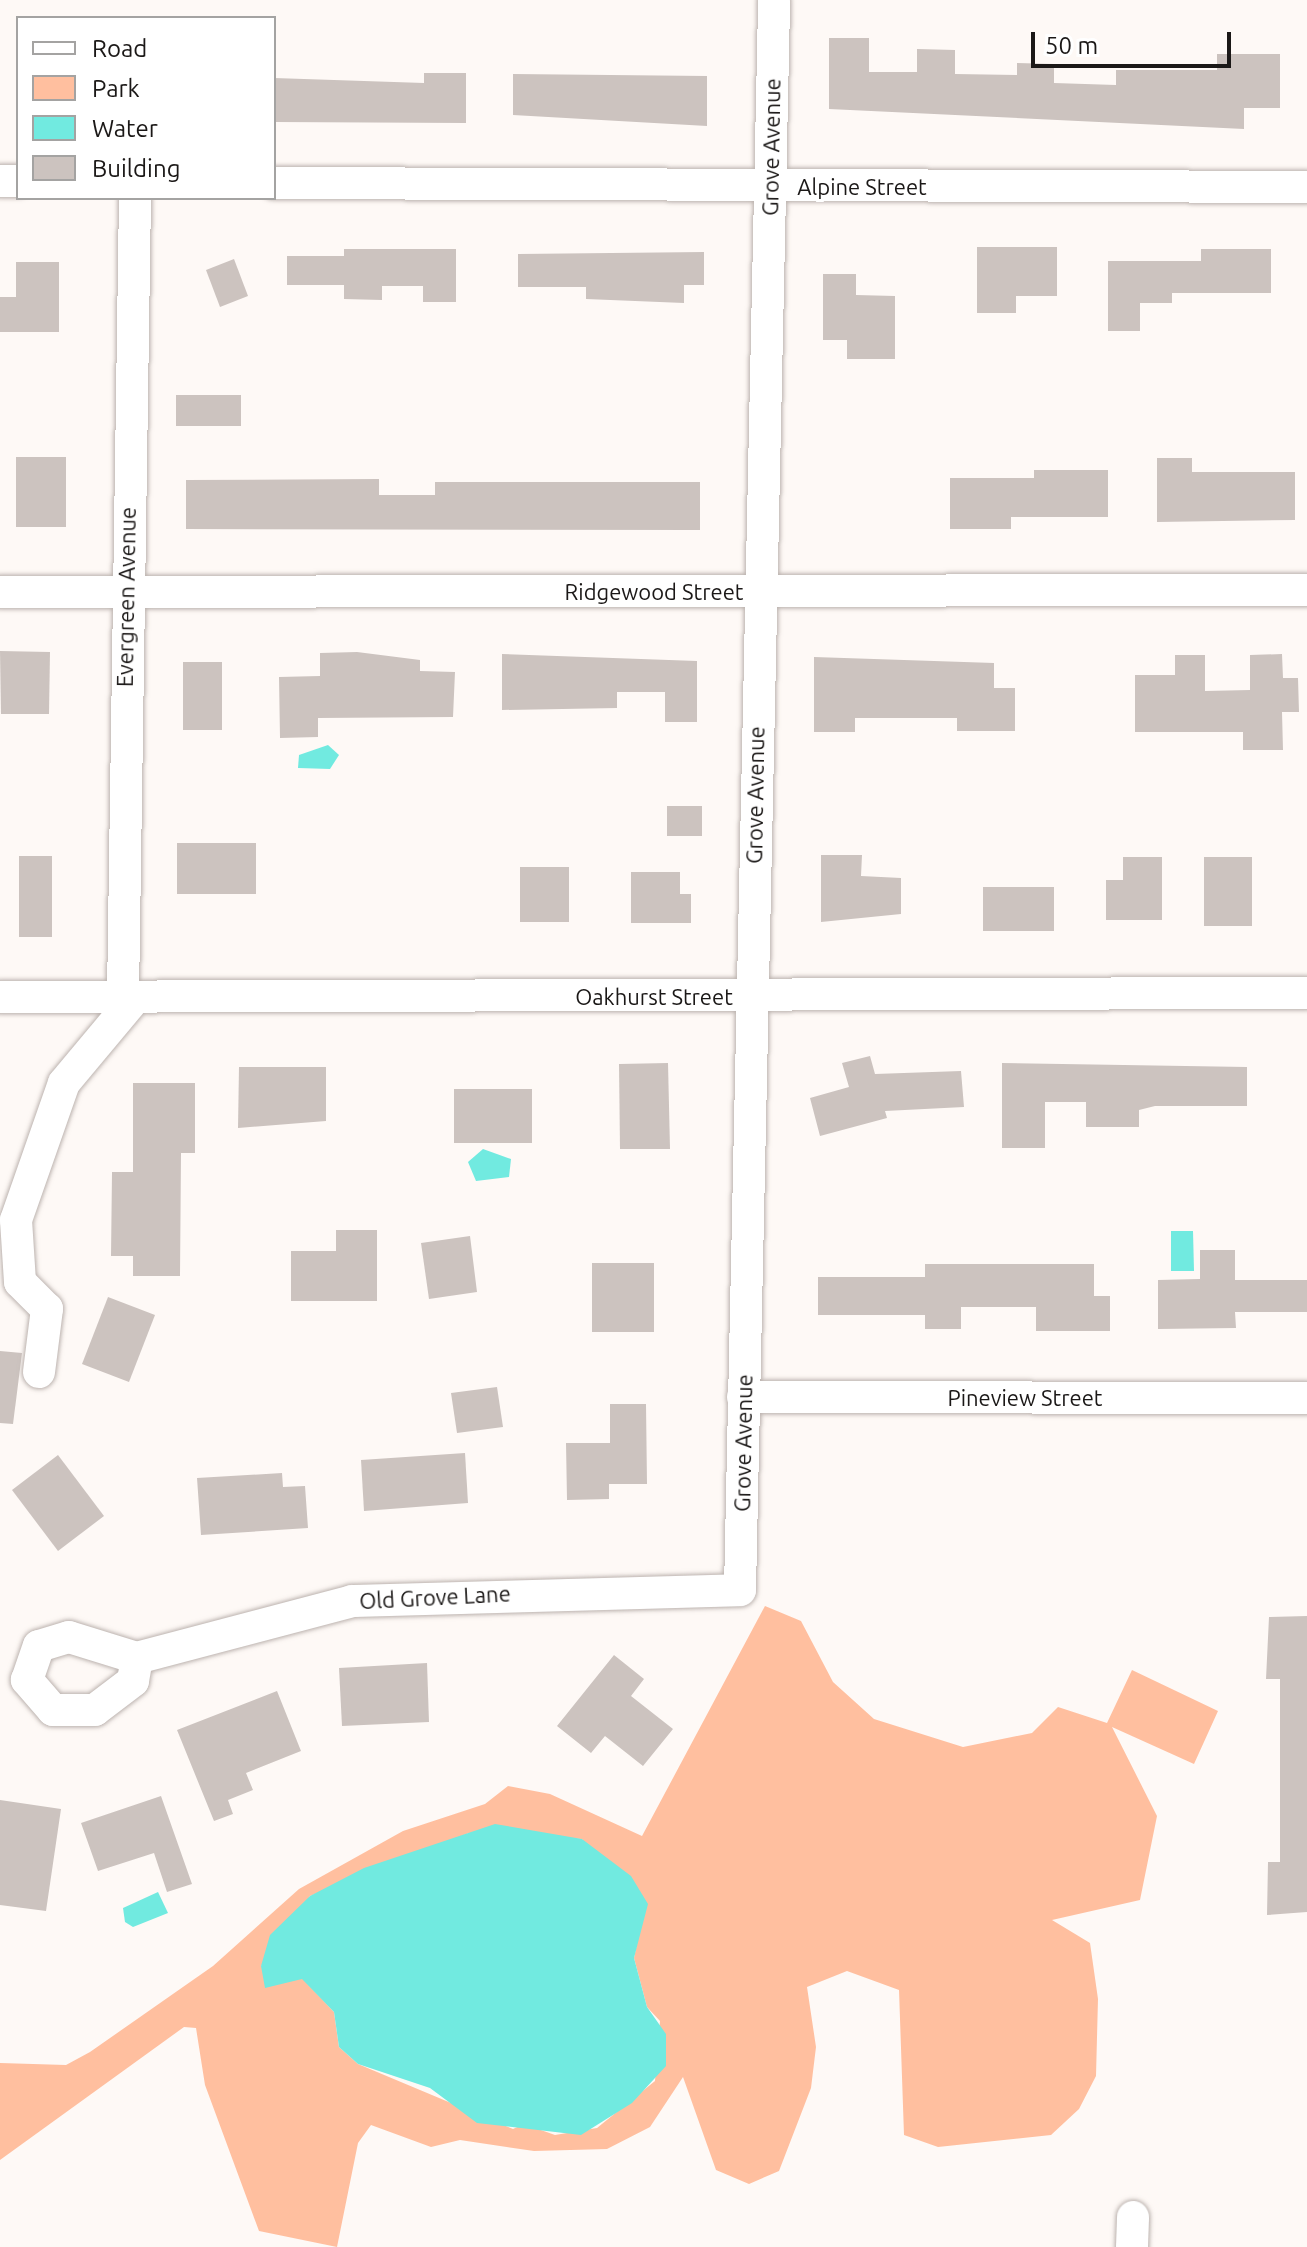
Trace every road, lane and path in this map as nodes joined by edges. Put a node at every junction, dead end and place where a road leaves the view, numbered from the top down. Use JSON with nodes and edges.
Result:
{"nodes":[{"id":1,"x":774,"y":0,"type":"edge"},
{"id":2,"x":276,"y":183,"type":"edge"},
{"id":3,"x":771,"y":187,"type":"junction"},
{"id":4,"x":1307,"y":187,"type":"edge"},
{"id":5,"x":135,"y":200,"type":"edge"},
{"id":6,"x":1307,"y":590,"type":"edge"},
{"id":7,"x":0,"y":592,"type":"edge"},
{"id":8,"x":125,"y":592,"type":"junction"},
{"id":9,"x":760,"y":592,"type":"junction"},
{"id":10,"x":1307,"y":993,"type":"edge"},
{"id":11,"x":751,"y":996,"type":"junction"},
{"id":12,"x":0,"y":997,"type":"edge"},
{"id":13,"x":129,"y":997,"type":"junction"},
{"id":14,"x":39,"y":1372,"type":"dead end"},
{"id":15,"x":743,"y":1397,"type":"junction"},
{"id":16,"x":1307,"y":1398,"type":"edge"},
{"id":17,"x":740,"y":1590,"type":"joint"},
{"id":18,"x":137,"y":1658,"type":"dead end"}],
"edges":[{"from":1,"to":3,"type":"street","name":"Grove Avenue"},
{"from":2,"to":3,"type":"street","name":"Alpine Street"},
{"from":3,"to":4,"type":"street","name":"Alpine Street"},
{"from":3,"to":9,"type":"street","name":"Grove Avenue"},
{"from":5,"to":8,"type":"street","name":"Evergreen Avenue"},
{"from":6,"to":9,"type":"street","name":"Ridgewood Street"},
{"from":7,"to":8,"type":"street","name":"Ridgewood Street"},
{"from":8,"to":9,"type":"street","name":"Ridgewood Street"},
{"from":8,"to":13,"type":"street","name":"Evergreen Avenue"},
{"from":9,"to":11,"type":"street","name":"Grove Avenue"},
{"from":10,"to":11,"type":"street","name":"Oakhurst Street"},
{"from":11,"to":13,"type":"street","name":"Oakhurst Street"},
{"from":11,"to":15,"type":"street","name":"Grove Avenue"},
{"from":12,"to":13,"type":"street","name":"Oakhurst Street"},
{"from":13,"to":14,"type":"street"},
{"from":15,"to":16,"type":"street","name":"Pineview Street"},
{"from":15,"to":17,"type":"street","name":"Grove Avenue"},
{"from":17,"to":18,"type":"street","name":"Old Grove Lane"}]}
